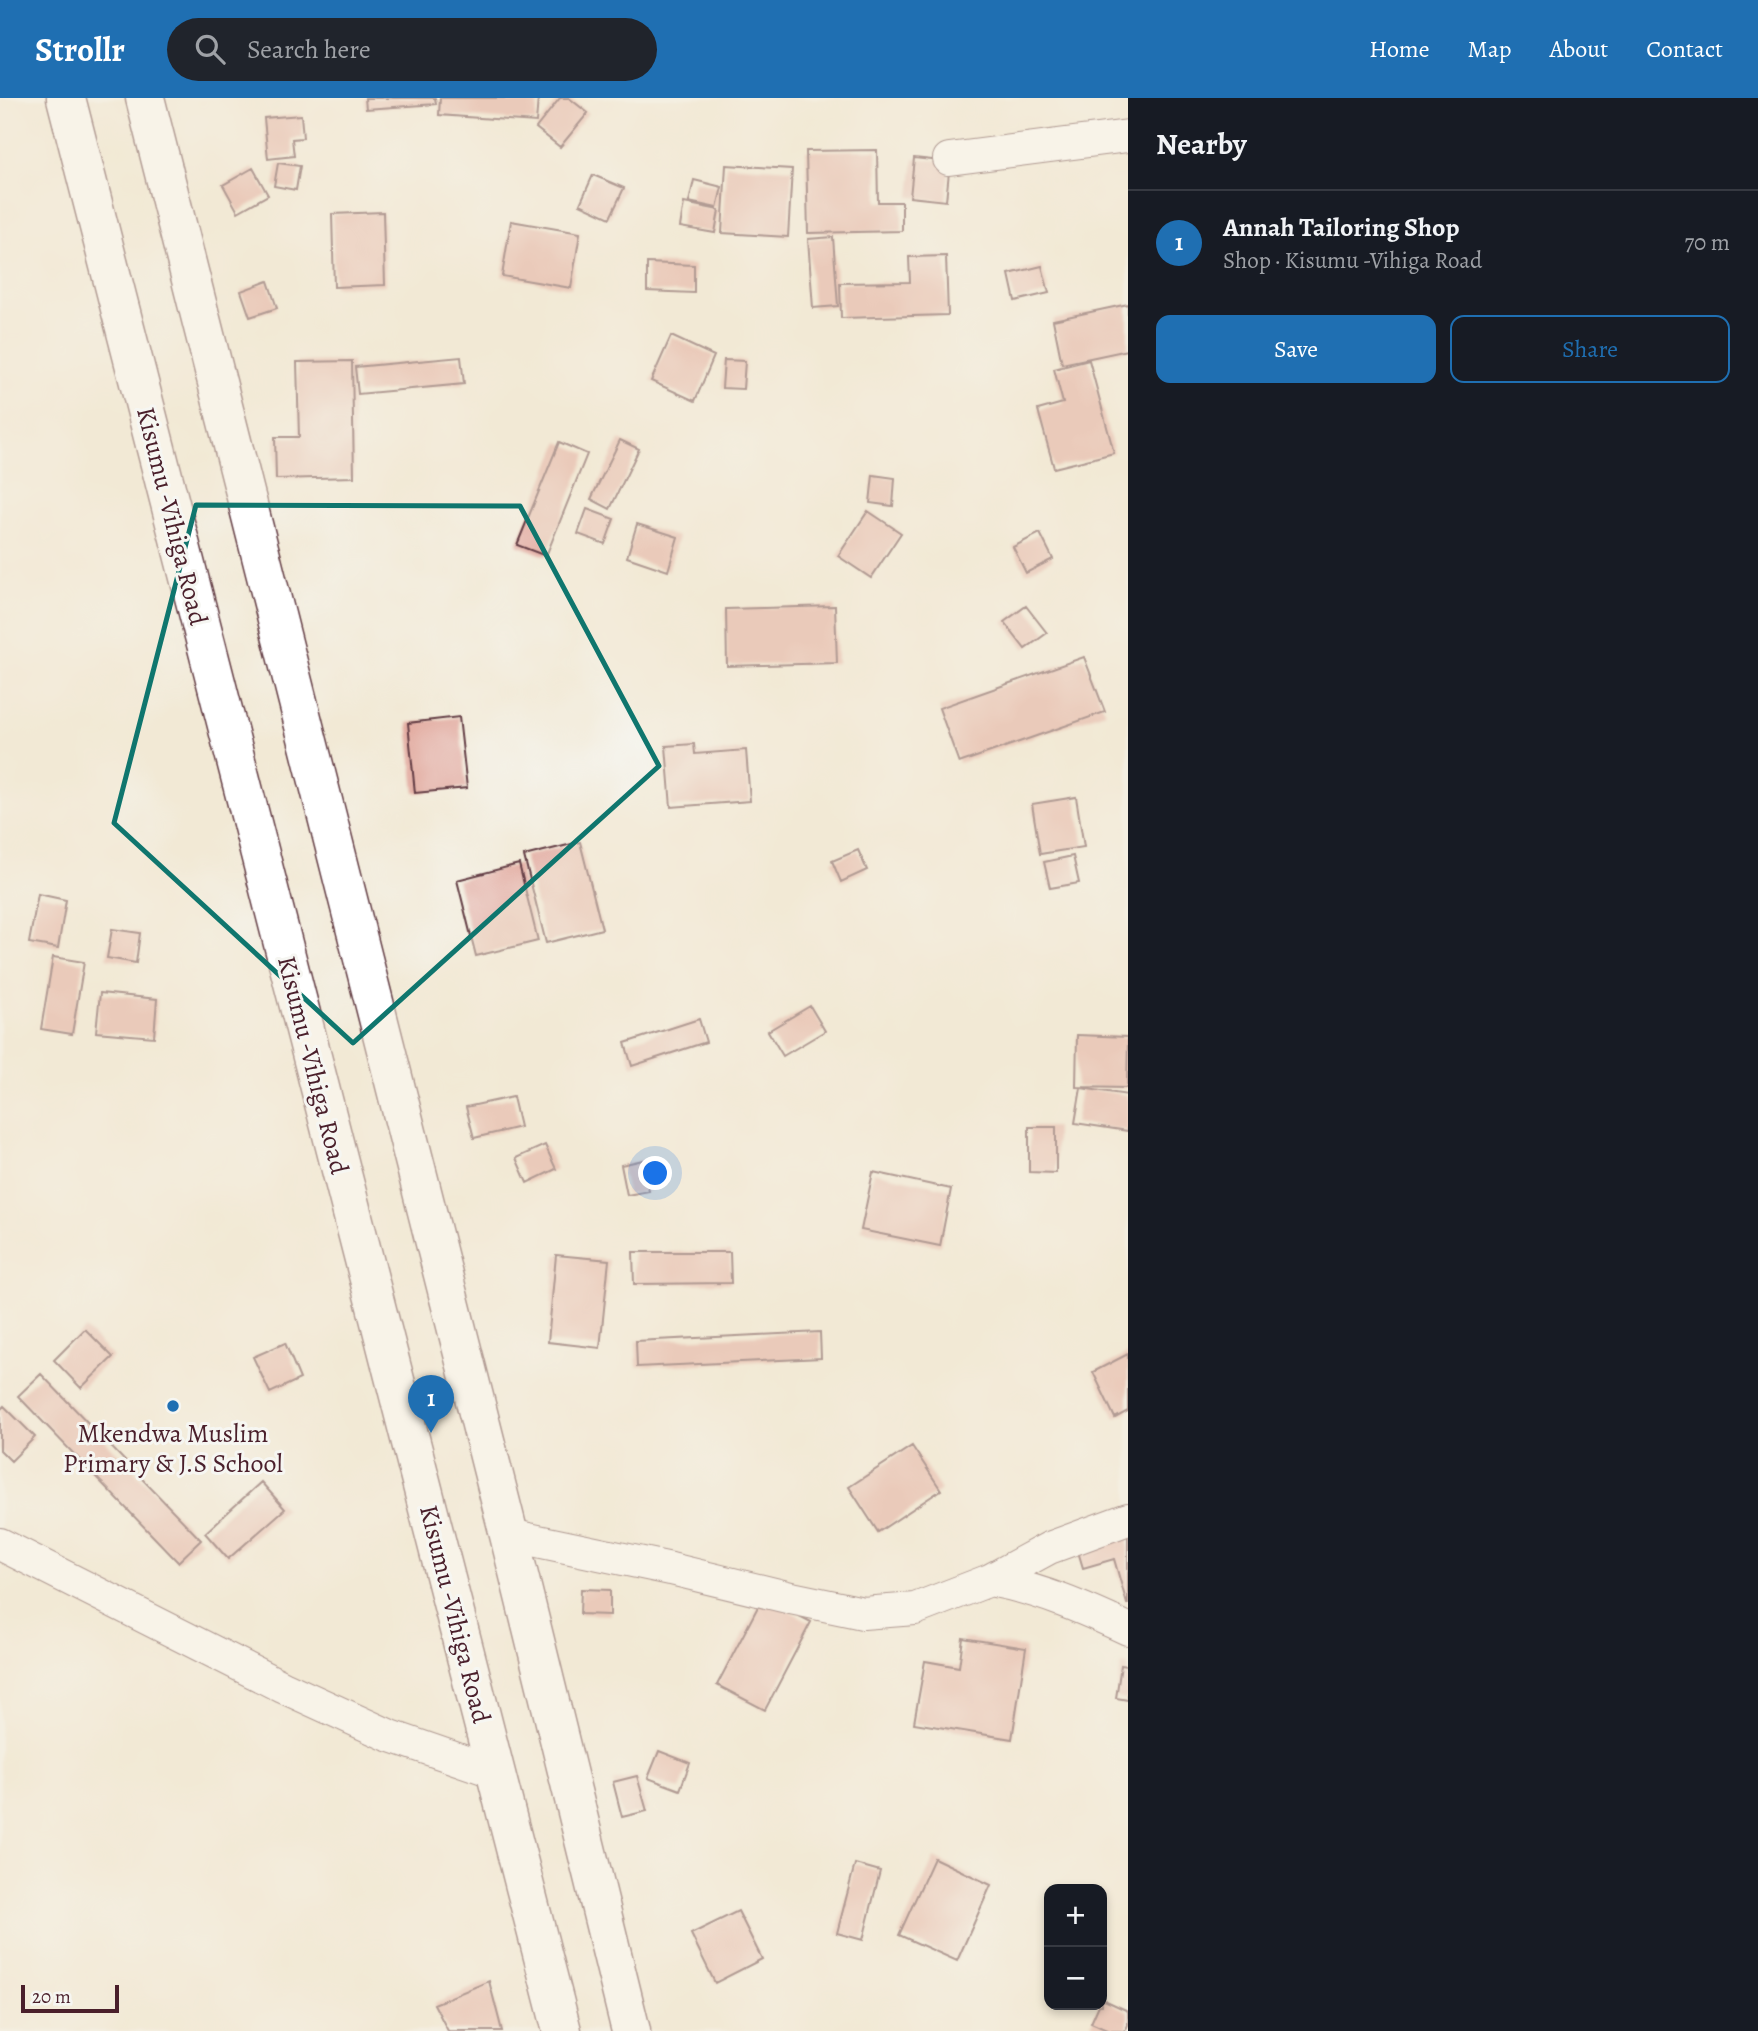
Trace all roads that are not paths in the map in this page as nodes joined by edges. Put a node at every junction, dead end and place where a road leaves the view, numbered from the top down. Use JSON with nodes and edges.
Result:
{"nodes":[{"id":1,"x":66,"y":98,"type":"edge"},
{"id":2,"x":145,"y":98,"type":"edge"},
{"id":3,"x":1128,"y":136,"type":"edge"},
{"id":4,"x":949,"y":159,"type":"dead end"},
{"id":5,"x":1128,"y":1519,"type":"edge"},
{"id":6,"x":509,"y":1535,"type":"junction"},
{"id":7,"x":0,"y":1544,"type":"edge"},
{"id":8,"x":990,"y":1580,"type":"junction"},
{"id":9,"x":1128,"y":1629,"type":"edge"},
{"id":10,"x":495,"y":1772,"type":"junction"},
{"id":11,"x":562,"y":2031,"type":"edge"},
{"id":12,"x":631,"y":2031,"type":"edge"}],
"edges":[{"from":1,"to":10,"type":"highway","name":"Kisumu -Vihiga Road"},
{"from":2,"to":6,"type":"highway"},
{"from":3,"to":4,"type":"street"},
{"from":5,"to":8,"type":"street"},
{"from":6,"to":8,"type":"street"},
{"from":6,"to":12,"type":"highway"},
{"from":7,"to":10,"type":"street"},
{"from":8,"to":9,"type":"street"},
{"from":10,"to":11,"type":"highway","name":"Kisumu -Vihiga Road"}]}
